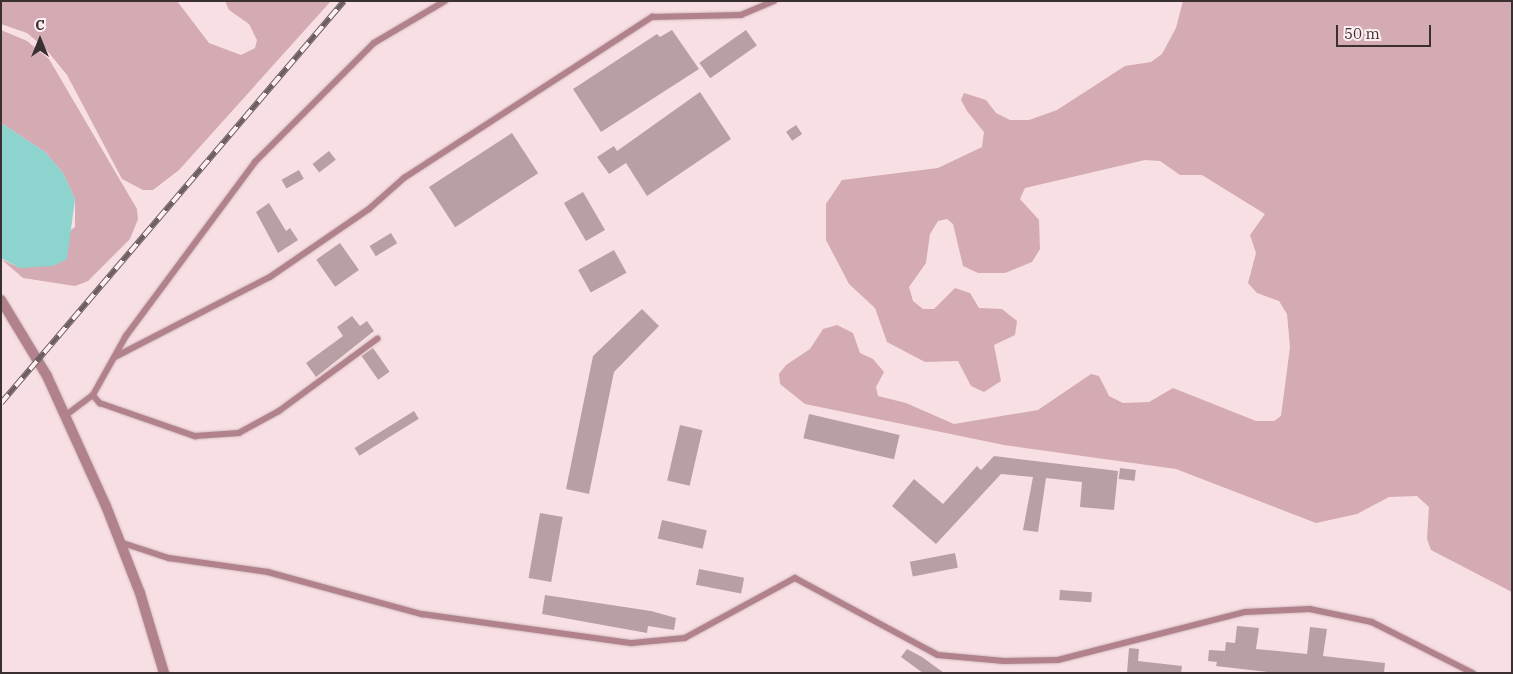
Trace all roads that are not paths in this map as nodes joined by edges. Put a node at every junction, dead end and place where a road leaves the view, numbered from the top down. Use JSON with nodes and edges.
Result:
{"nodes":[{"id":1,"x":444,"y":1,"type":"edge"},
{"id":2,"x":774,"y":1,"type":"edge"},
{"id":3,"x":1,"y":300,"type":"edge"},
{"id":4,"x":378,"y":339,"type":"dead end"},
{"id":5,"x":115,"y":356,"type":"junction"},
{"id":6,"x":93,"y":395,"type":"junction"},
{"id":7,"x":65,"y":416,"type":"junction"},
{"id":8,"x":120,"y":542,"type":"junction"},
{"id":9,"x":164,"y":673,"type":"edge"},
{"id":10,"x":1473,"y":673,"type":"edge"}],
"edges":[{"from":1,"to":5,"type":"lane"},
{"from":2,"to":5,"type":"lane"},
{"from":3,"to":7,"type":"street"},
{"from":4,"to":6,"type":"lane"},
{"from":5,"to":6,"type":"lane"},
{"from":6,"to":7,"type":"lane"},
{"from":7,"to":8,"type":"street"},
{"from":8,"to":9,"type":"street"},
{"from":8,"to":10,"type":"lane"}]}
